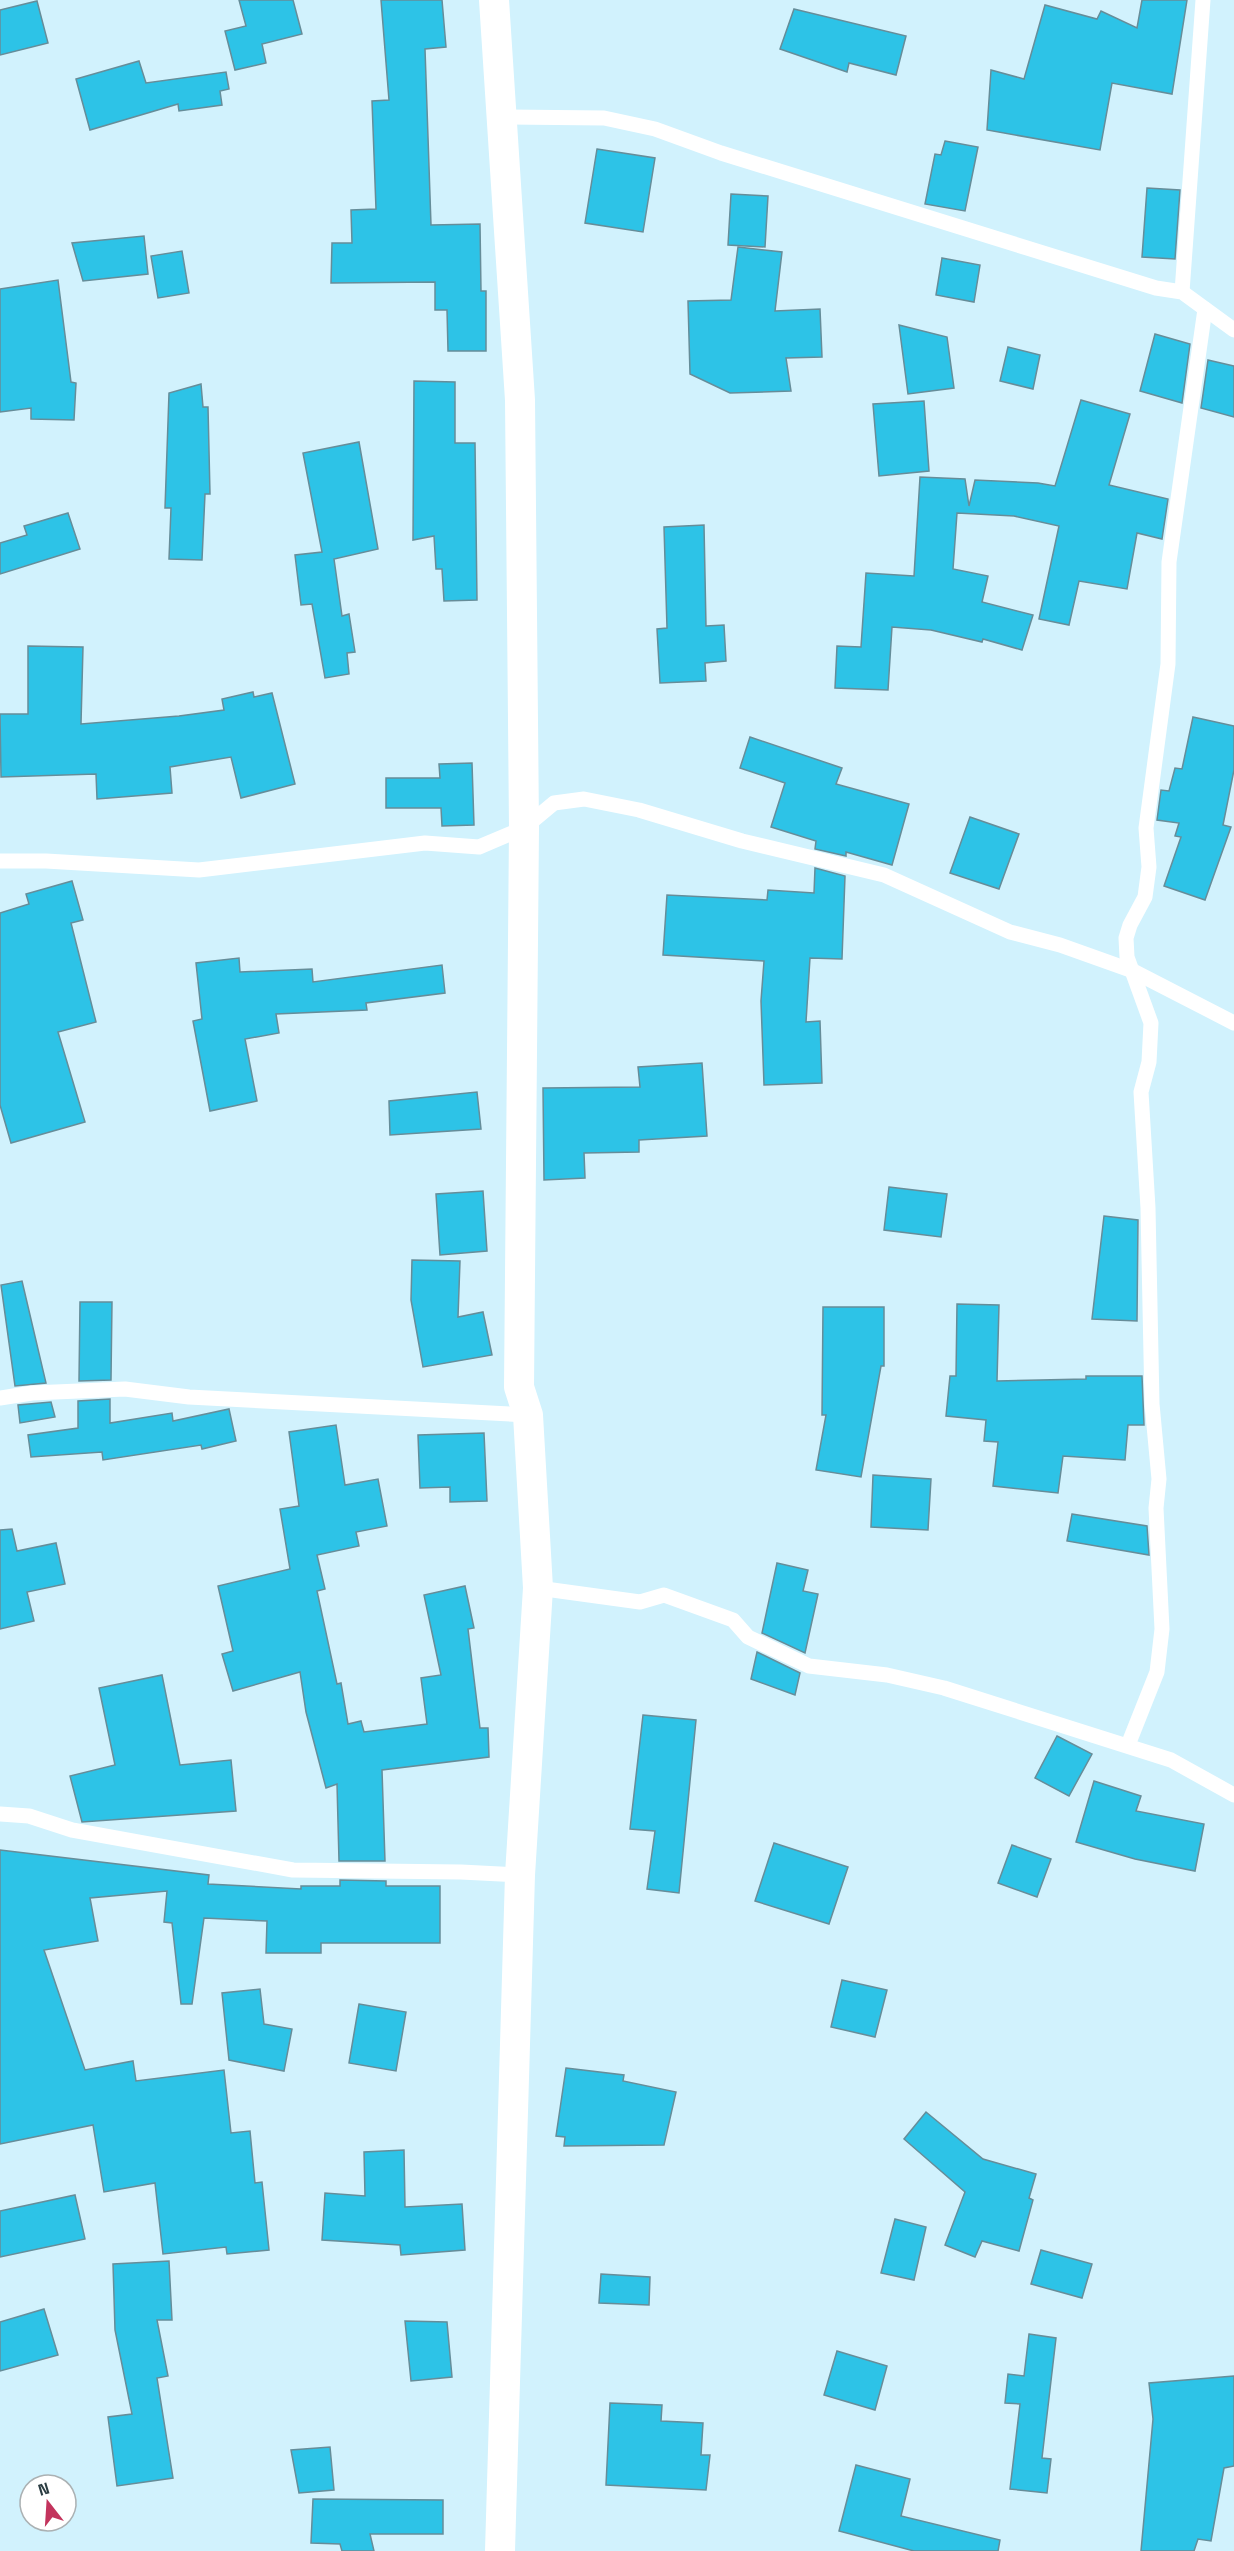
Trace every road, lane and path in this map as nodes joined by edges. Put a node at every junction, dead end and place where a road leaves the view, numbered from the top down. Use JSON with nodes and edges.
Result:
{"nodes":[{"id":1,"x":494,"y":0,"type":"edge"},
{"id":2,"x":1203,"y":0,"type":"edge"},
{"id":3,"x":503,"y":117,"type":"junction"},
{"id":4,"x":1182,"y":292,"type":"junction"},
{"id":5,"x":1205,"y":309,"type":"junction"},
{"id":6,"x":1234,"y":330,"type":"edge"},
{"id":7,"x":524,"y":828,"type":"junction"},
{"id":8,"x":0,"y":861,"type":"edge"},
{"id":9,"x":1133,"y":971,"type":"junction"},
{"id":10,"x":1234,"y":1023,"type":"edge"},
{"id":11,"x":0,"y":1398,"type":"edge"},
{"id":12,"x":528,"y":1415,"type":"junction"},
{"id":13,"x":538,"y":1588,"type":"junction"},
{"id":14,"x":1128,"y":1745,"type":"junction"},
{"id":15,"x":1234,"y":1795,"type":"edge"},
{"id":16,"x":0,"y":1814,"type":"edge"},
{"id":17,"x":520,"y":1875,"type":"junction"},
{"id":18,"x":500,"y":2551,"type":"edge"}],
"edges":[{"from":1,"to":3,"type":"street"},
{"from":2,"to":4,"type":"lane"},
{"from":3,"to":4,"type":"lane"},
{"from":3,"to":7,"type":"street"},
{"from":4,"to":5,"type":"lane"},
{"from":5,"to":6,"type":"lane"},
{"from":5,"to":9,"type":"lane"},
{"from":7,"to":8,"type":"lane"},
{"from":7,"to":9,"type":"lane"},
{"from":7,"to":12,"type":"street"},
{"from":9,"to":10,"type":"lane"},
{"from":9,"to":14,"type":"lane"},
{"from":11,"to":12,"type":"lane"},
{"from":12,"to":13,"type":"street"},
{"from":13,"to":14,"type":"lane"},
{"from":13,"to":17,"type":"street"},
{"from":14,"to":15,"type":"lane"},
{"from":16,"to":17,"type":"lane"},
{"from":17,"to":18,"type":"street"}]}
